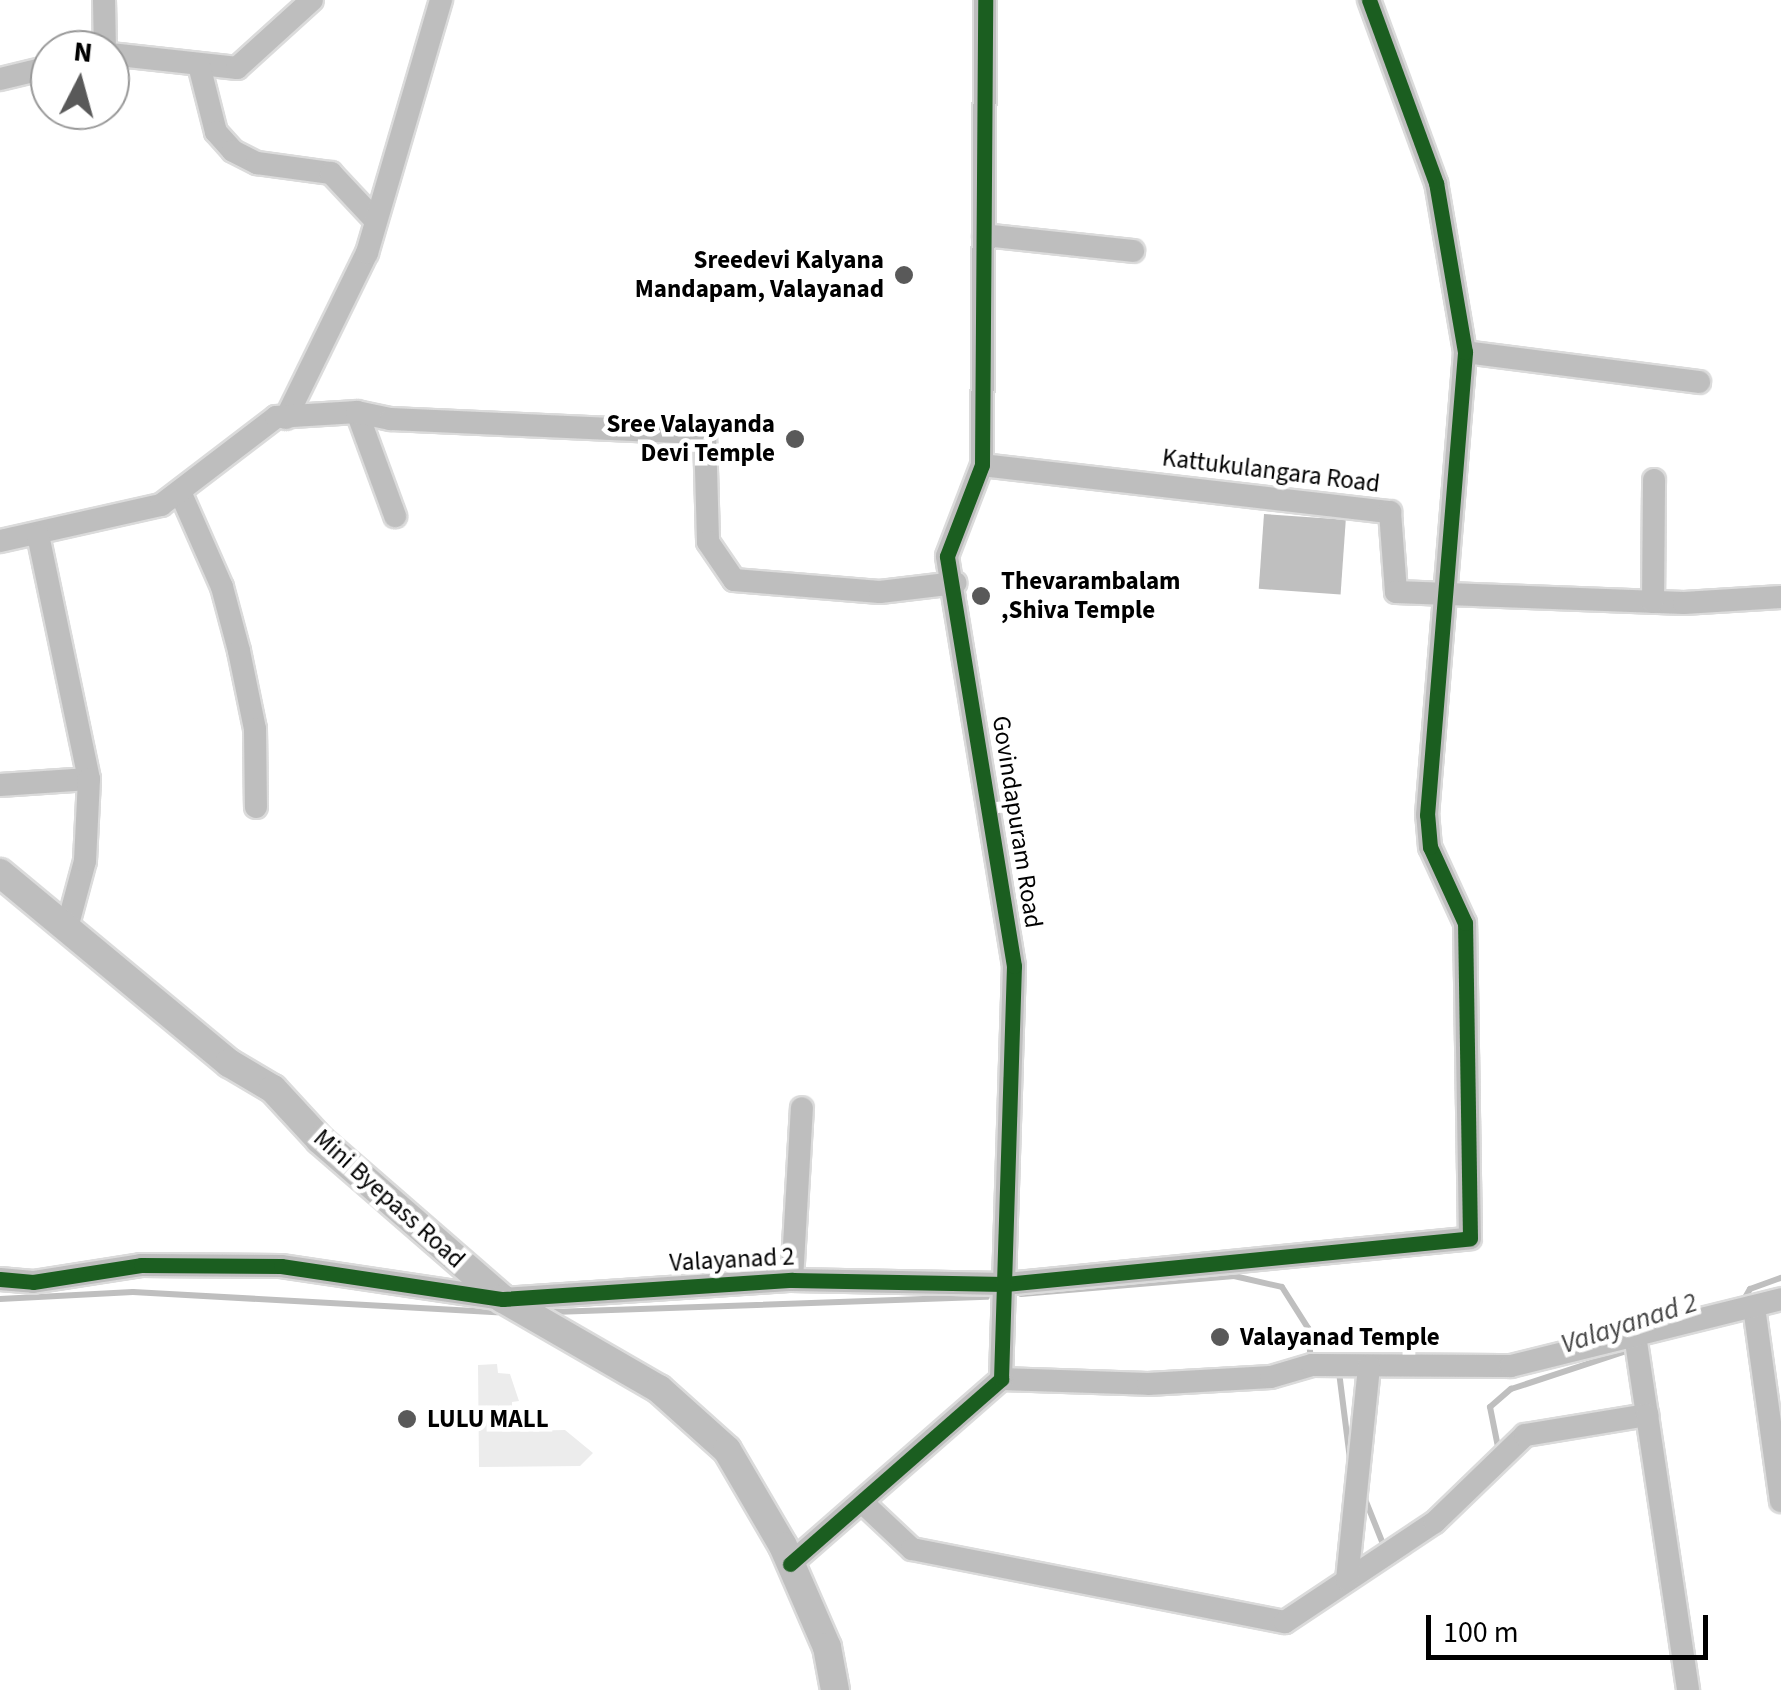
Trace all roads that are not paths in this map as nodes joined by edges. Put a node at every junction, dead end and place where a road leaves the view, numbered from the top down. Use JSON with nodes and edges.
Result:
{"nodes":[{"id":1,"x":104,"y":0,"type":"edge"},
{"id":2,"x":312,"y":0,"type":"edge"},
{"id":3,"x":441,"y":0,"type":"edge"},
{"id":4,"x":985,"y":0,"type":"edge"},
{"id":5,"x":1369,"y":0,"type":"edge"},
{"id":6,"x":106,"y":30,"type":"edge"},
{"id":7,"x":130,"y":55,"type":"edge"},
{"id":8,"x":199,"y":64,"type":"junction"},
{"id":9,"x":30,"y":71,"type":"edge"},
{"id":10,"x":0,"y":78,"type":"edge"},
{"id":11,"x":376,"y":220,"type":"junction"},
{"id":12,"x":984,"y":236,"type":"junction"},
{"id":13,"x":1133,"y":251,"type":"dead end"},
{"id":14,"x":1465,"y":352,"type":"junction"},
{"id":15,"x":1699,"y":382,"type":"dead end"},
{"id":16,"x":357,"y":412,"type":"junction"},
{"id":17,"x":286,"y":418,"type":"junction"},
{"id":18,"x":982,"y":464,"type":"junction"},
{"id":19,"x":1654,"y":480,"type":"dead end"},
{"id":20,"x":181,"y":494,"type":"junction"},
{"id":21,"x":394,"y":516,"type":"dead end"},
{"id":22,"x":38,"y":535,"type":"junction"},
{"id":23,"x":0,"y":541,"type":"edge"},
{"id":24,"x":955,"y":584,"type":"junction"},
{"id":25,"x":1445,"y":593,"type":"junction"},
{"id":26,"x":1781,"y":597,"type":"edge"},
{"id":27,"x":1652,"y":602,"type":"junction"},
{"id":28,"x":89,"y":780,"type":"junction"},
{"id":29,"x":0,"y":785,"type":"edge"},
{"id":30,"x":256,"y":808,"type":"dead end"},
{"id":31,"x":0,"y":873,"type":"edge"},
{"id":32,"x":66,"y":928,"type":"junction"},
{"id":33,"x":802,"y":1108,"type":"dead end"},
{"id":34,"x":0,"y":1279,"type":"edge"},
{"id":35,"x":792,"y":1280,"type":"junction"},
{"id":36,"x":1005,"y":1284,"type":"junction"},
{"id":37,"x":503,"y":1299,"type":"junction"},
{"id":38,"x":1781,"y":1299,"type":"edge"},
{"id":39,"x":1754,"y":1307,"type":"junction"},
{"id":40,"x":1635,"y":1335,"type":"junction"},
{"id":41,"x":1369,"y":1366,"type":"junction"},
{"id":42,"x":1001,"y":1379,"type":"junction"},
{"id":43,"x":1647,"y":1414,"type":"junction"},
{"id":44,"x":1781,"y":1500,"type":"edge"},
{"id":45,"x":863,"y":1504,"type":"junction"},
{"id":46,"x":790,"y":1564,"type":"junction"},
{"id":47,"x":1347,"y":1580,"type":"junction"},
{"id":48,"x":836,"y":1690,"type":"edge"},
{"id":49,"x":1688,"y":1690,"type":"edge"}],
"edges":[{"from":1,"to":6,"type":"street"},
{"from":2,"to":8,"type":"street"},
{"from":3,"to":11,"type":"street"},
{"from":4,"to":12,"type":"street","name":"Govindapuram Road"},
{"from":5,"to":14,"type":"street"},
{"from":7,"to":8,"type":"street"},
{"from":8,"to":11,"type":"street"},
{"from":9,"to":10,"type":"street"},
{"from":11,"to":17,"type":"street"},
{"from":12,"to":13,"type":"street"},
{"from":12,"to":18,"type":"street","name":"Govindapuram Road"},
{"from":14,"to":15,"type":"street"},
{"from":14,"to":25,"type":"street"},
{"from":16,"to":17,"type":"street"},
{"from":16,"to":21,"type":"street"},
{"from":16,"to":24,"type":"street"},
{"from":17,"to":20,"type":"street"},
{"from":18,"to":24,"type":"street","name":"Govindapuram Road"},
{"from":18,"to":25,"type":"street","name":"Kattukulangara Road"},
{"from":19,"to":27,"type":"street"},
{"from":20,"to":22,"type":"street"},
{"from":20,"to":30,"type":"street"},
{"from":22,"to":23,"type":"street"},
{"from":22,"to":28,"type":"street"},
{"from":24,"to":36,"type":"street","name":"Govindapuram Road"},
{"from":25,"to":27,"type":"street","name":"Kattukulangara Road"},
{"from":25,"to":36,"type":"street","name":"Valayanad 2"},
{"from":26,"to":27,"type":"street","name":"Kattukulangara Road"},
{"from":28,"to":29,"type":"street"},
{"from":28,"to":32,"type":"street"},
{"from":31,"to":32,"type":"main road","name":"Mini Byepass Road"},
{"from":32,"to":37,"type":"main road","name":"Mini Byepass Road"},
{"from":33,"to":35,"type":"street"},
{"from":34,"to":37,"type":"street","name":"Valayanad 2"},
{"from":35,"to":36,"type":"street","name":"Valayanad 2"},
{"from":35,"to":37,"type":"street","name":"Valayanad 2"},
{"from":36,"to":42,"type":"street","name":"Govindapuram Road"},
{"from":37,"to":46,"type":"main road","name":"Mini Byepass Road"},
{"from":38,"to":39,"type":"street"},
{"from":39,"to":40,"type":"street"},
{"from":39,"to":44,"type":"street"},
{"from":40,"to":41,"type":"street"},
{"from":40,"to":43,"type":"street"},
{"from":41,"to":42,"type":"street"},
{"from":41,"to":47,"type":"street"},
{"from":42,"to":45,"type":"street"},
{"from":43,"to":47,"type":"street"},
{"from":43,"to":49,"type":"street"},
{"from":45,"to":46,"type":"street"},
{"from":45,"to":47,"type":"street"},
{"from":46,"to":48,"type":"main road","name":"Mini Byepass Road"}]}
